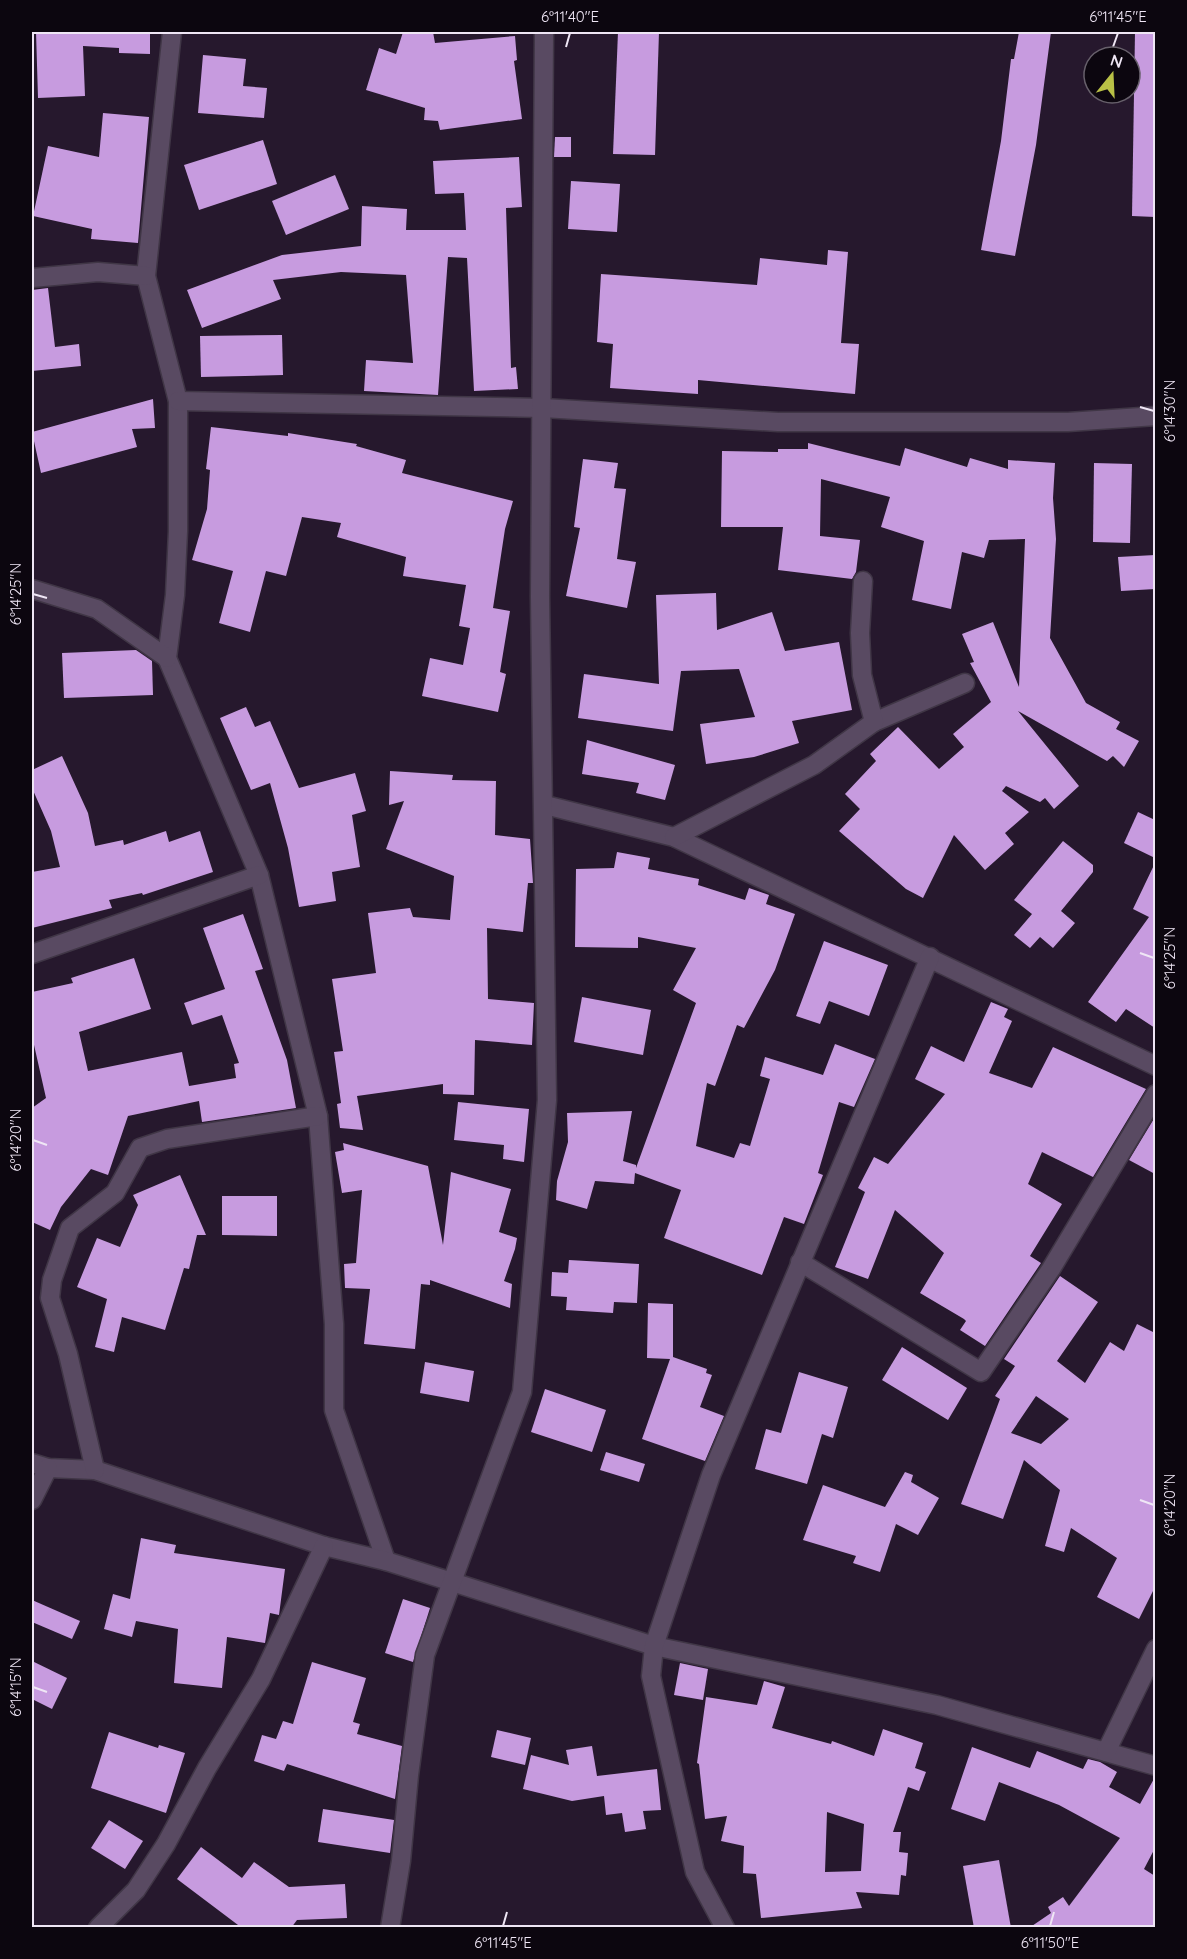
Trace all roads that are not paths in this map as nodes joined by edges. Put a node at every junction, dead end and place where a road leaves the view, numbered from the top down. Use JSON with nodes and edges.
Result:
{"nodes":[{"id":1,"x":172,"y":32,"type":"edge"},
{"id":2,"x":544,"y":32,"type":"edge"},
{"id":3,"x":146,"y":276,"type":"junction"},
{"id":4,"x":32,"y":278,"type":"edge"},
{"id":5,"x":178,"y":401,"type":"junction"},
{"id":6,"x":543,"y":408,"type":"junction"},
{"id":7,"x":1155,"y":416,"type":"edge"},
{"id":8,"x":863,"y":581,"type":"dead end"},
{"id":9,"x":32,"y":589,"type":"edge"},
{"id":10,"x":167,"y":657,"type":"junction"},
{"id":11,"x":965,"y":683,"type":"dead end"},
{"id":12,"x":874,"y":722,"type":"junction"},
{"id":13,"x":545,"y":806,"type":"junction"},
{"id":14,"x":674,"y":837,"type":"junction"},
{"id":15,"x":259,"y":875,"type":"junction"},
{"id":16,"x":32,"y":954,"type":"edge"},
{"id":17,"x":930,"y":957,"type":"junction"},
{"id":18,"x":1155,"y":1066,"type":"edge"},
{"id":19,"x":1155,"y":1094,"type":"edge"},
{"id":20,"x":318,"y":1116,"type":"junction"},
{"id":21,"x":800,"y":1262,"type":"junction"},
{"id":22,"x":40,"y":1465,"type":"edge"},
{"id":23,"x":95,"y":1470,"type":"junction"},
{"id":24,"x":32,"y":1500,"type":"edge"},
{"id":25,"x":324,"y":1546,"type":"junction"},
{"id":26,"x":386,"y":1561,"type":"junction"},
{"id":27,"x":452,"y":1581,"type":"junction"},
{"id":28,"x":654,"y":1646,"type":"junction"},
{"id":29,"x":1155,"y":1649,"type":"edge"},
{"id":30,"x":1106,"y":1752,"type":"junction"},
{"id":31,"x":1155,"y":1766,"type":"edge"},
{"id":32,"x":98,"y":1928,"type":"edge"},
{"id":33,"x":390,"y":1928,"type":"edge"},
{"id":34,"x":725,"y":1928,"type":"edge"}],
"edges":[{"from":1,"to":3,"type":"street"},
{"from":2,"to":6,"type":"street"},
{"from":3,"to":4,"type":"street"},
{"from":3,"to":5,"type":"street"},
{"from":5,"to":6,"type":"street"},
{"from":5,"to":10,"type":"street"},
{"from":6,"to":7,"type":"street"},
{"from":6,"to":13,"type":"street"},
{"from":8,"to":12,"type":"street"},
{"from":9,"to":10,"type":"street"},
{"from":10,"to":15,"type":"street"},
{"from":11,"to":12,"type":"street"},
{"from":12,"to":14,"type":"street"},
{"from":13,"to":14,"type":"street"},
{"from":13,"to":27,"type":"street"},
{"from":14,"to":17,"type":"street"},
{"from":15,"to":16,"type":"street"},
{"from":15,"to":20,"type":"street"},
{"from":17,"to":18,"type":"street"},
{"from":17,"to":21,"type":"street"},
{"from":19,"to":21,"type":"street"},
{"from":20,"to":23,"type":"street"},
{"from":20,"to":26,"type":"street"},
{"from":21,"to":28,"type":"street"},
{"from":22,"to":23,"type":"street"},
{"from":22,"to":24,"type":"street"},
{"from":23,"to":25,"type":"street"},
{"from":25,"to":26,"type":"street"},
{"from":25,"to":32,"type":"street"},
{"from":26,"to":27,"type":"street"},
{"from":27,"to":28,"type":"street"},
{"from":27,"to":33,"type":"street"},
{"from":28,"to":30,"type":"street"},
{"from":28,"to":34,"type":"street"},
{"from":29,"to":30,"type":"street"},
{"from":30,"to":31,"type":"street"}]}
